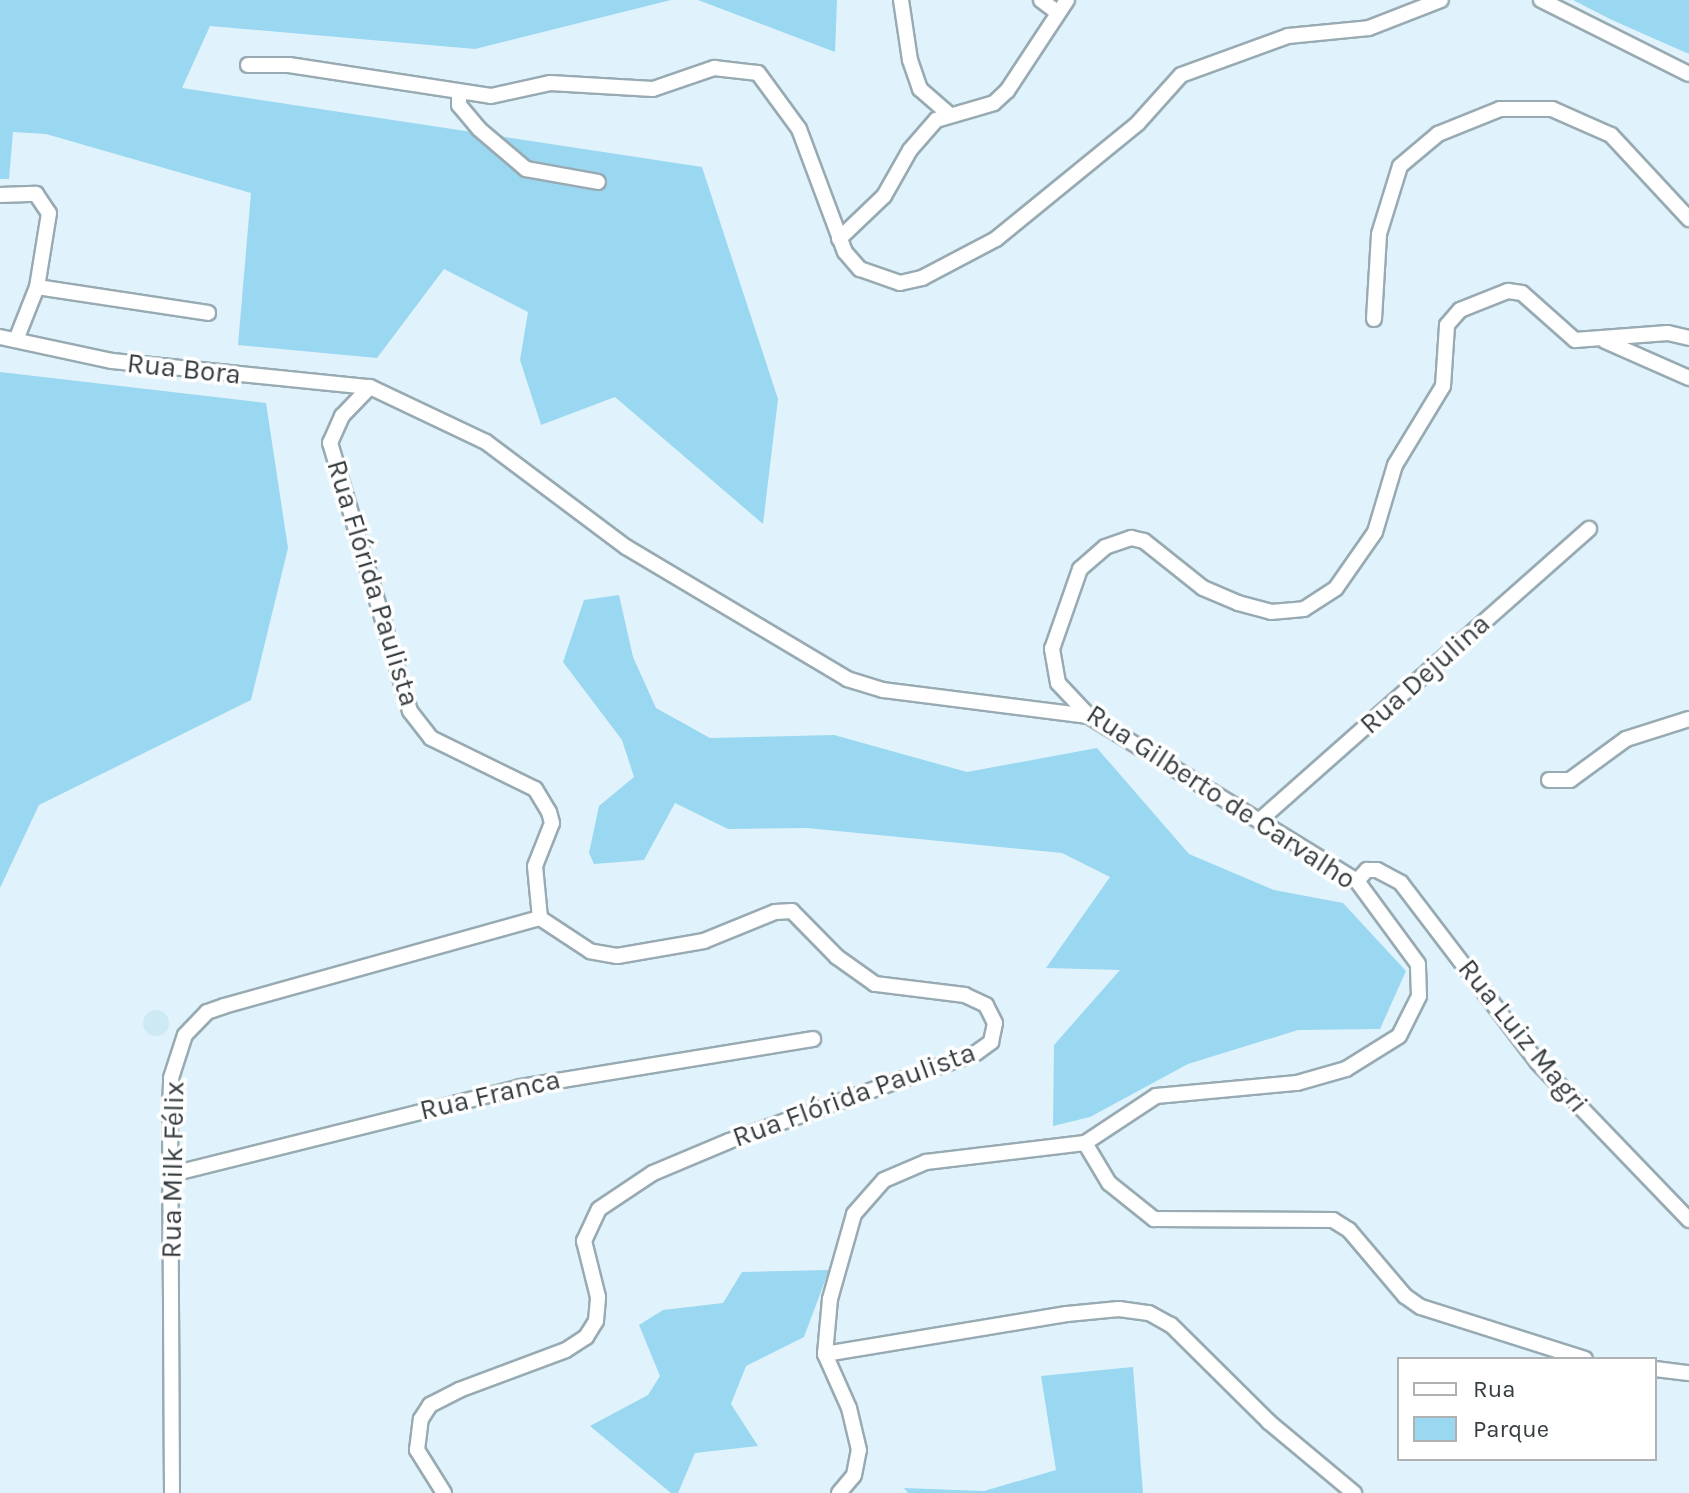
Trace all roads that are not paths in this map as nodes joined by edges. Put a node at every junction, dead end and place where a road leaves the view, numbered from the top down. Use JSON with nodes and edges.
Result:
{"nodes":[{"id":1,"x":901,"y":0,"type":"edge"},
{"id":2,"x":1041,"y":0,"type":"edge"},
{"id":3,"x":1067,"y":0,"type":"edge"},
{"id":4,"x":1441,"y":0,"type":"edge"},
{"id":5,"x":1541,"y":0,"type":"edge"},
{"id":6,"x":1058,"y":13,"type":"junction"},
{"id":7,"x":248,"y":65,"type":"dead end"},
{"id":8,"x":1689,"y":74,"type":"edge"},
{"id":9,"x":459,"y":94,"type":"junction"},
{"id":10,"x":948,"y":113,"type":"junction"},
{"id":11,"x":598,"y":182,"type":"dead end"},
{"id":12,"x":0,"y":195,"type":"edge"},
{"id":13,"x":1689,"y":219,"type":"edge"},
{"id":14,"x":839,"y":239,"type":"junction"},
{"id":15,"x":37,"y":287,"type":"junction"},
{"id":16,"x":208,"y":313,"type":"dead end"},
{"id":17,"x":1374,"y":319,"type":"dead end"},
{"id":18,"x":0,"y":337,"type":"edge"},
{"id":19,"x":1689,"y":338,"type":"edge"},
{"id":20,"x":16,"y":340,"type":"junction"},
{"id":21,"x":1605,"y":341,"type":"junction"},
{"id":22,"x":1689,"y":378,"type":"edge"},
{"id":23,"x":370,"y":387,"type":"junction"},
{"id":24,"x":1589,"y":529,"type":"dead end"},
{"id":25,"x":1089,"y":716,"type":"junction"},
{"id":26,"x":1689,"y":719,"type":"edge"},
{"id":27,"x":1549,"y":780,"type":"dead end"},
{"id":28,"x":1261,"y":819,"type":"junction"},
{"id":29,"x":1357,"y":881,"type":"junction"},
{"id":30,"x":540,"y":918,"type":"junction"},
{"id":31,"x":813,"y":1039,"type":"dead end"},
{"id":32,"x":1085,"y":1143,"type":"junction"},
{"id":33,"x":172,"y":1174,"type":"junction"},
{"id":34,"x":1689,"y":1220,"type":"edge"},
{"id":35,"x":825,"y":1354,"type":"junction"},
{"id":36,"x":1579,"y":1357,"type":"edge"},
{"id":37,"x":1657,"y":1369,"type":"edge"},
{"id":38,"x":1689,"y":1373,"type":"edge"},
{"id":39,"x":172,"y":1493,"type":"edge"},
{"id":40,"x":444,"y":1493,"type":"edge"},
{"id":41,"x":839,"y":1493,"type":"edge"},
{"id":42,"x":1354,"y":1493,"type":"edge"}],
"edges":[{"from":1,"to":10,"type":"street"},
{"from":2,"to":6,"type":"street"},
{"from":3,"to":6,"type":"street"},
{"from":4,"to":14,"type":"street"},
{"from":5,"to":8,"type":"street"},
{"from":6,"to":10,"type":"street"},
{"from":7,"to":9,"type":"street"},
{"from":9,"to":11,"type":"street"},
{"from":9,"to":14,"type":"street"},
{"from":10,"to":14,"type":"street"},
{"from":12,"to":15,"type":"street"},
{"from":13,"to":17,"type":"street"},
{"from":15,"to":16,"type":"street"},
{"from":15,"to":20,"type":"street"},
{"from":18,"to":20,"type":"street","name":"Rua Bora"},
{"from":19,"to":21,"type":"street","name":"Rua Gilberto de Carvalho"},
{"from":20,"to":23,"type":"street","name":"Rua Bora"},
{"from":21,"to":22,"type":"street"},
{"from":21,"to":25,"type":"street","name":"Rua Gilberto de Carvalho"},
{"from":23,"to":25,"type":"street"},
{"from":23,"to":30,"type":"street","name":"Rua Flórida Paulista"},
{"from":24,"to":28,"type":"street","name":"Rua Dejulina"},
{"from":25,"to":28,"type":"street","name":"Rua Gilberto de Carvalho"},
{"from":26,"to":27,"type":"street"},
{"from":28,"to":29,"type":"street","name":"Rua Gilberto de Carvalho"},
{"from":29,"to":32,"type":"street","name":"Rua Gilberto de Carvalho"},
{"from":29,"to":34,"type":"street","name":"Rua Luiz Magri"},
{"from":30,"to":33,"type":"street","name":"Rua Milk Félix"},
{"from":30,"to":40,"type":"street","name":"Rua Flórida Paulista"},
{"from":31,"to":33,"type":"street","name":"Rua Franca"},
{"from":32,"to":35,"type":"street","name":"Rua Gilberto de Carvalho"},
{"from":32,"to":36,"type":"street"},
{"from":33,"to":39,"type":"street","name":"Rua Milk Félix"},
{"from":35,"to":41,"type":"street","name":"Rua Gilberto de Carvalho"},
{"from":35,"to":42,"type":"street"},
{"from":37,"to":38,"type":"street"}]}
